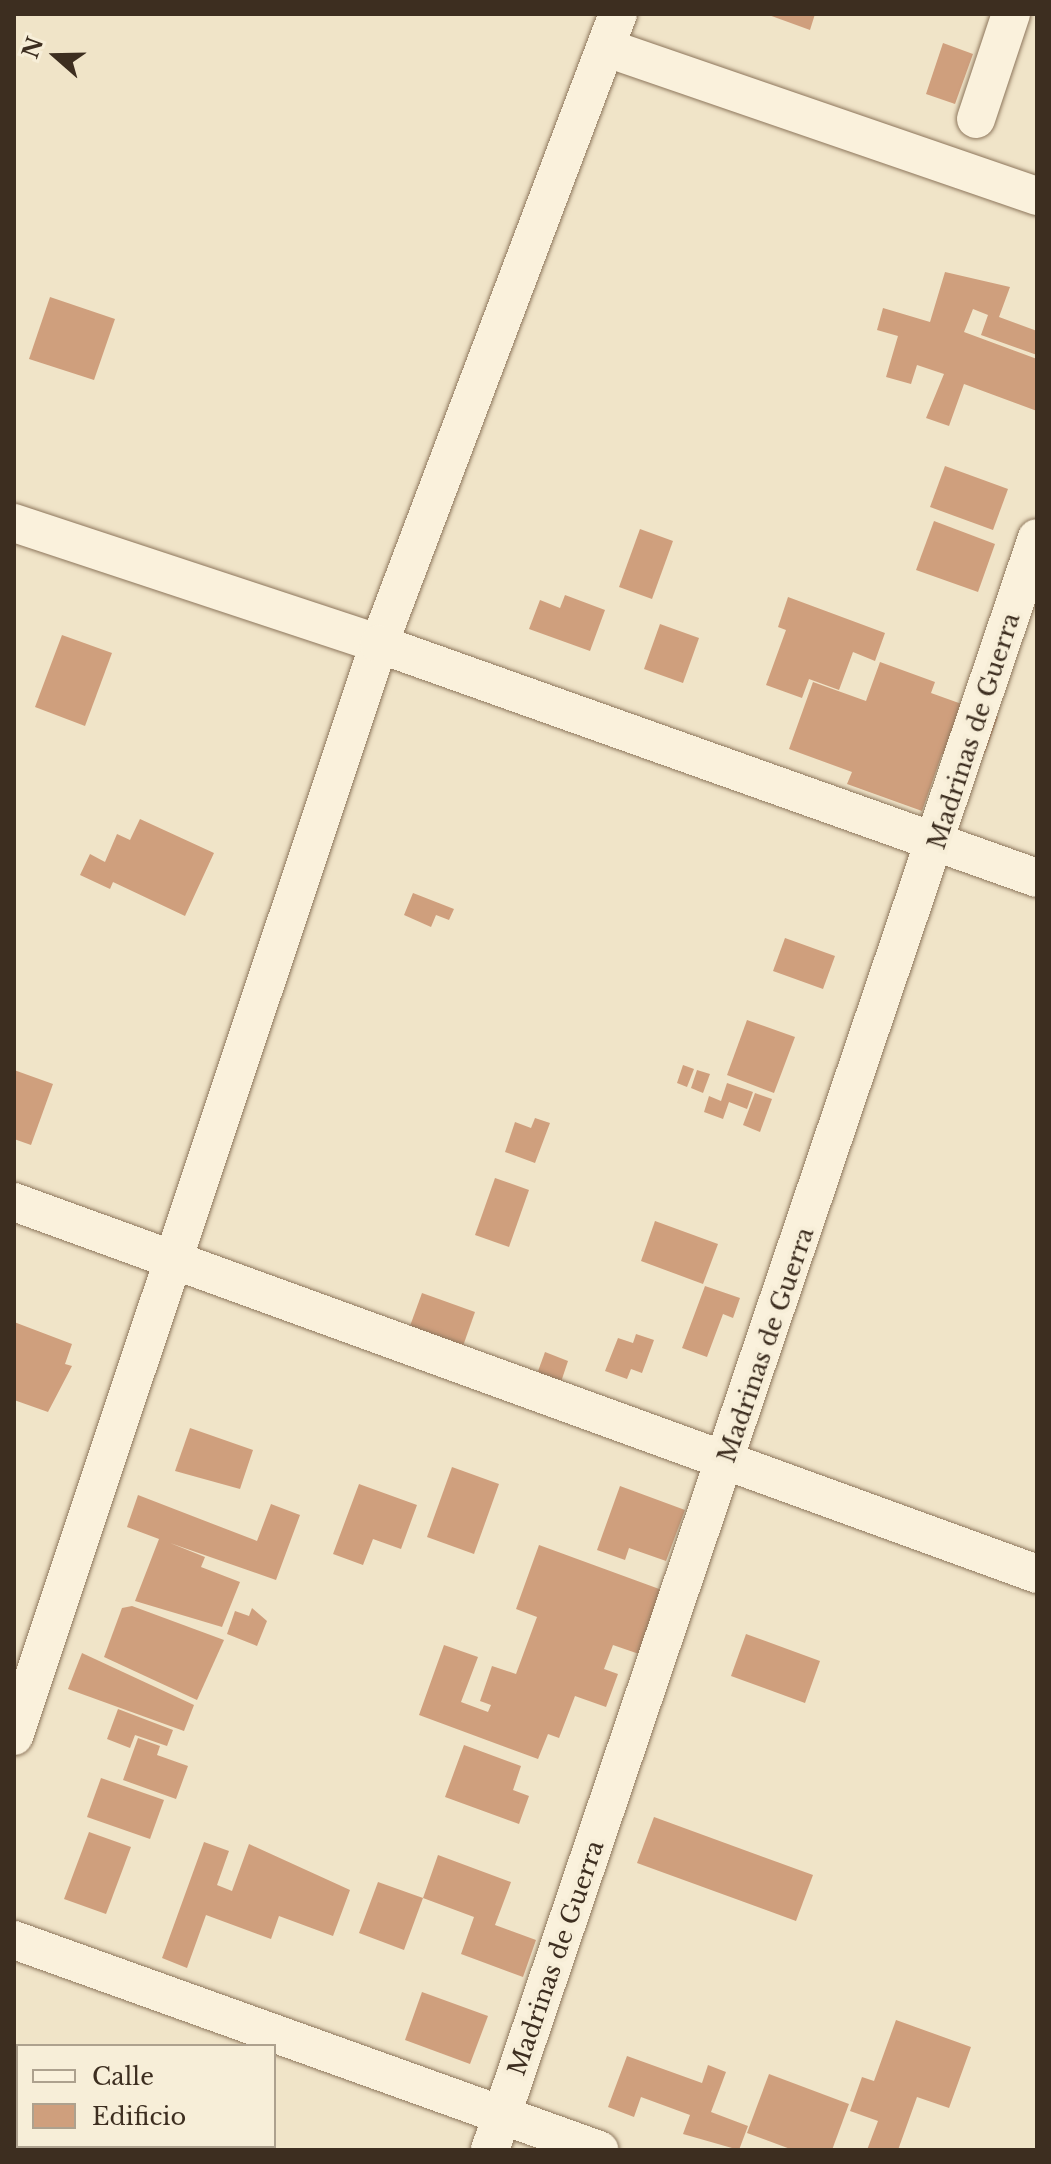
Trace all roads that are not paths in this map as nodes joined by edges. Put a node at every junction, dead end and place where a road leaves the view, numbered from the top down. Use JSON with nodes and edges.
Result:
{"nodes":[{"id":1,"x":1011,"y":14,"type":"edge"},
{"id":2,"x":613,"y":31,"type":"edge"},
{"id":3,"x":976,"y":119,"type":"dead end"},
{"id":4,"x":1037,"y":196,"type":"edge"},
{"id":5,"x":14,"y":523,"type":"edge"},
{"id":6,"x":1037,"y":538,"type":"edge"},
{"id":7,"x":379,"y":644,"type":"junction"},
{"id":8,"x":937,"y":843,"type":"junction"},
{"id":9,"x":1037,"y":878,"type":"edge"},
{"id":10,"x":14,"y":1202,"type":"edge"},
{"id":11,"x":176,"y":1263,"type":"junction"},
{"id":12,"x":727,"y":1459,"type":"junction"},
{"id":13,"x":1037,"y":1574,"type":"edge"},
{"id":14,"x":14,"y":1736,"type":"edge"},
{"id":15,"x":14,"y":1940,"type":"edge"},
{"id":16,"x":272,"y":2044,"type":"edge"},
{"id":17,"x":276,"y":2045,"type":"edge"},
{"id":18,"x":496,"y":2134,"type":"edge"},
{"id":19,"x":599,"y":2150,"type":"edge"}],
"edges":[{"from":1,"to":3,"type":"street"},
{"from":2,"to":4,"type":"street"},
{"from":2,"to":7,"type":"street"},
{"from":5,"to":7,"type":"street"},
{"from":6,"to":8,"type":"street","name":"Madrinas de Guerra"},
{"from":7,"to":8,"type":"street"},
{"from":7,"to":11,"type":"street"},
{"from":8,"to":9,"type":"street"},
{"from":8,"to":12,"type":"street","name":"Madrinas de Guerra"},
{"from":10,"to":11,"type":"street"},
{"from":11,"to":12,"type":"street"},
{"from":11,"to":14,"type":"street"},
{"from":12,"to":13,"type":"street"},
{"from":12,"to":18,"type":"street","name":"Madrinas de Guerra"},
{"from":15,"to":16,"type":"street"},
{"from":17,"to":18,"type":"street"},
{"from":18,"to":19,"type":"street"}]}
